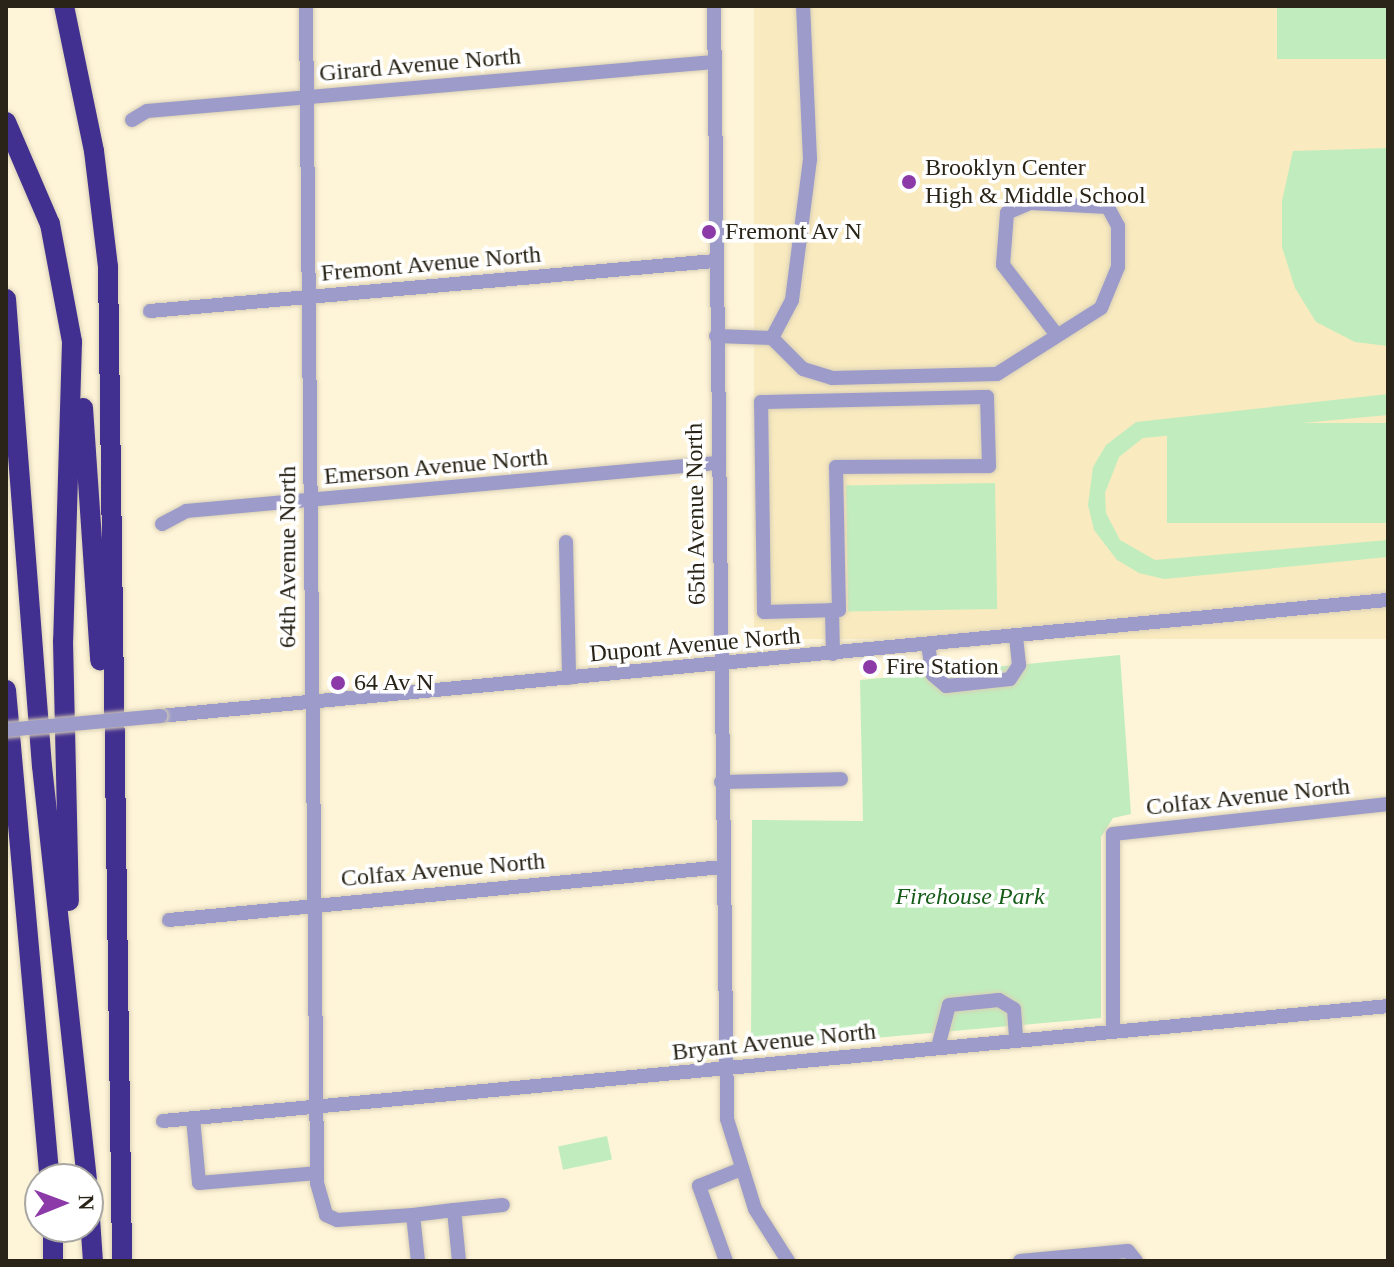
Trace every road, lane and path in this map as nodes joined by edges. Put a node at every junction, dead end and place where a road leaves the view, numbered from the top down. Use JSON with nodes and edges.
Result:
{"nodes":[{"id":1,"x":64,"y":6,"type":"edge"},
{"id":2,"x":306,"y":6,"type":"edge"},
{"id":3,"x":714,"y":6,"type":"edge"},
{"id":4,"x":803,"y":6,"type":"edge"},
{"id":5,"x":714,"y":62,"type":"junction"},
{"id":6,"x":306,"y":97,"type":"junction"},
{"id":7,"x":132,"y":120,"type":"dead end"},
{"id":8,"x":6,"y":122,"type":"edge"},
{"id":9,"x":715,"y":261,"type":"junction"},
{"id":10,"x":66,"y":289,"type":"junction"},
{"id":11,"x":308,"y":297,"type":"junction"},
{"id":12,"x":6,"y":299,"type":"edge"},
{"id":13,"x":150,"y":311,"type":"dead end"},
{"id":14,"x":1057,"y":335,"type":"junction"},
{"id":15,"x":716,"y":336,"type":"junction"},
{"id":16,"x":772,"y":338,"type":"junction"},
{"id":17,"x":717,"y":463,"type":"junction"},
{"id":18,"x":309,"y":500,"type":"junction"},
{"id":19,"x":162,"y":524,"type":"dead end"},
{"id":20,"x":566,"y":542,"type":"dead end"},
{"id":21,"x":1388,"y":600,"type":"edge"},
{"id":22,"x":832,"y":610,"type":"junction"},
{"id":23,"x":1016,"y":636,"type":"junction"},
{"id":24,"x":928,"y":645,"type":"junction"},
{"id":25,"x":833,"y":654,"type":"junction"},
{"id":26,"x":719,"y":665,"type":"junction"},
{"id":27,"x":569,"y":678,"type":"junction"},
{"id":28,"x":6,"y":690,"type":"edge"},
{"id":29,"x":311,"y":700,"type":"junction"},
{"id":30,"x":6,"y":730,"type":"edge"},
{"id":31,"x":841,"y":779,"type":"dead end"},
{"id":32,"x":721,"y":782,"type":"junction"},
{"id":33,"x":1388,"y":804,"type":"edge"},
{"id":34,"x":722,"y":867,"type":"junction"},
{"id":35,"x":313,"y":904,"type":"junction"},
{"id":36,"x":169,"y":920,"type":"dead end"},
{"id":37,"x":116,"y":947,"type":"junction"},
{"id":38,"x":65,"y":948,"type":"junction"},
{"id":39,"x":1388,"y":1006,"type":"edge"},
{"id":40,"x":1113,"y":1030,"type":"junction"},
{"id":41,"x":1016,"y":1039,"type":"junction"},
{"id":42,"x":938,"y":1047,"type":"junction"},
{"id":43,"x":724,"y":1069,"type":"junction"},
{"id":44,"x":315,"y":1107,"type":"junction"},
{"id":45,"x":193,"y":1118,"type":"junction"},
{"id":46,"x":163,"y":1121,"type":"dead end"},
{"id":47,"x":49,"y":1163,"type":"edge"},
{"id":48,"x":85,"y":1163,"type":"edge"},
{"id":49,"x":741,"y":1169,"type":"junction"},
{"id":50,"x":317,"y":1173,"type":"junction"},
{"id":51,"x":503,"y":1205,"type":"dead end"},
{"id":52,"x":454,"y":1210,"type":"junction"},
{"id":53,"x":413,"y":1215,"type":"junction"},
{"id":54,"x":122,"y":1261,"type":"edge"},
{"id":55,"x":418,"y":1261,"type":"edge"},
{"id":56,"x":459,"y":1261,"type":"edge"},
{"id":57,"x":726,"y":1261,"type":"edge"},
{"id":58,"x":788,"y":1261,"type":"edge"},
{"id":59,"x":1020,"y":1261,"type":"edge"},
{"id":60,"x":1136,"y":1261,"type":"edge"}],
"edges":[{"from":1,"to":37,"type":"highway"},
{"from":2,"to":6,"type":"street","name":"64th Avenue North"},
{"from":3,"to":5,"type":"street","name":"65th Avenue North"},
{"from":4,"to":16,"type":"street"},
{"from":5,"to":6,"type":"street","name":"Girard Avenue North"},
{"from":5,"to":9,"type":"street","name":"65th Avenue North"},
{"from":6,"to":7,"type":"street","name":"Girard Avenue North"},
{"from":6,"to":11,"type":"street","name":"64th Avenue North"},
{"from":8,"to":10,"type":"highway"},
{"from":9,"to":11,"type":"street","name":"Fremont Avenue North"},
{"from":9,"to":15,"type":"street","name":"65th Avenue North"},
{"from":10,"to":37,"type":"highway"},
{"from":10,"to":38,"type":"highway"},
{"from":11,"to":13,"type":"street","name":"Fremont Avenue North"},
{"from":11,"to":18,"type":"street","name":"64th Avenue North"},
{"from":12,"to":38,"type":"highway"},
{"from":14,"to":14,"type":"street"},
{"from":14,"to":16,"type":"street"},
{"from":15,"to":16,"type":"street"},
{"from":15,"to":17,"type":"street","name":"65th Avenue North"},
{"from":17,"to":18,"type":"street","name":"Emerson Avenue North"},
{"from":17,"to":26,"type":"street","name":"65th Avenue North"},
{"from":18,"to":19,"type":"street","name":"Emerson Avenue North"},
{"from":18,"to":29,"type":"street","name":"64th Avenue North"},
{"from":20,"to":27,"type":"street"},
{"from":21,"to":23,"type":"street","name":"Dupont Avenue North"},
{"from":22,"to":22,"type":"street"},
{"from":22,"to":25,"type":"street"},
{"from":23,"to":24,"type":"street","name":"Dupont Avenue North"},
{"from":23,"to":24,"type":"street"},
{"from":24,"to":25,"type":"street","name":"Dupont Avenue North"},
{"from":25,"to":26,"type":"street","name":"Dupont Avenue North"},
{"from":26,"to":27,"type":"street","name":"Dupont Avenue North"},
{"from":26,"to":32,"type":"street","name":"65th Avenue North"},
{"from":27,"to":29,"type":"street","name":"Dupont Avenue North"},
{"from":28,"to":47,"type":"highway"},
{"from":29,"to":30,"type":"street","name":"Dupont Avenue North","bridge":true},
{"from":29,"to":35,"type":"street","name":"64th Avenue North"},
{"from":31,"to":32,"type":"street"},
{"from":32,"to":34,"type":"street","name":"65th Avenue North"},
{"from":33,"to":40,"type":"street","name":"Colfax Avenue North"},
{"from":34,"to":35,"type":"street","name":"Colfax Avenue North"},
{"from":34,"to":43,"type":"street","name":"65th Avenue North"},
{"from":35,"to":36,"type":"street","name":"Colfax Avenue North"},
{"from":35,"to":44,"type":"street","name":"64th Avenue North"},
{"from":37,"to":54,"type":"highway"},
{"from":38,"to":48,"type":"highway"},
{"from":39,"to":40,"type":"street","name":"Bryant Avenue North"},
{"from":40,"to":41,"type":"street","name":"Bryant Avenue North"},
{"from":41,"to":42,"type":"street","name":"Bryant Avenue North"},
{"from":41,"to":42,"type":"street"},
{"from":42,"to":43,"type":"street","name":"Bryant Avenue North"},
{"from":43,"to":44,"type":"street","name":"Bryant Avenue North"},
{"from":43,"to":49,"type":"street","name":"65th Avenue North"},
{"from":44,"to":45,"type":"street","name":"Bryant Avenue North"},
{"from":44,"to":50,"type":"street","name":"64th Avenue North"},
{"from":45,"to":46,"type":"street","name":"Bryant Avenue North"},
{"from":45,"to":50,"type":"street"},
{"from":49,"to":57,"type":"street"},
{"from":49,"to":58,"type":"street","name":"65th Avenue North"},
{"from":50,"to":53,"type":"street","name":"64th Avenue North"},
{"from":51,"to":52,"type":"street"},
{"from":52,"to":53,"type":"street"},
{"from":52,"to":56,"type":"street"},
{"from":53,"to":55,"type":"street"},
{"from":59,"to":60,"type":"street"}]}
